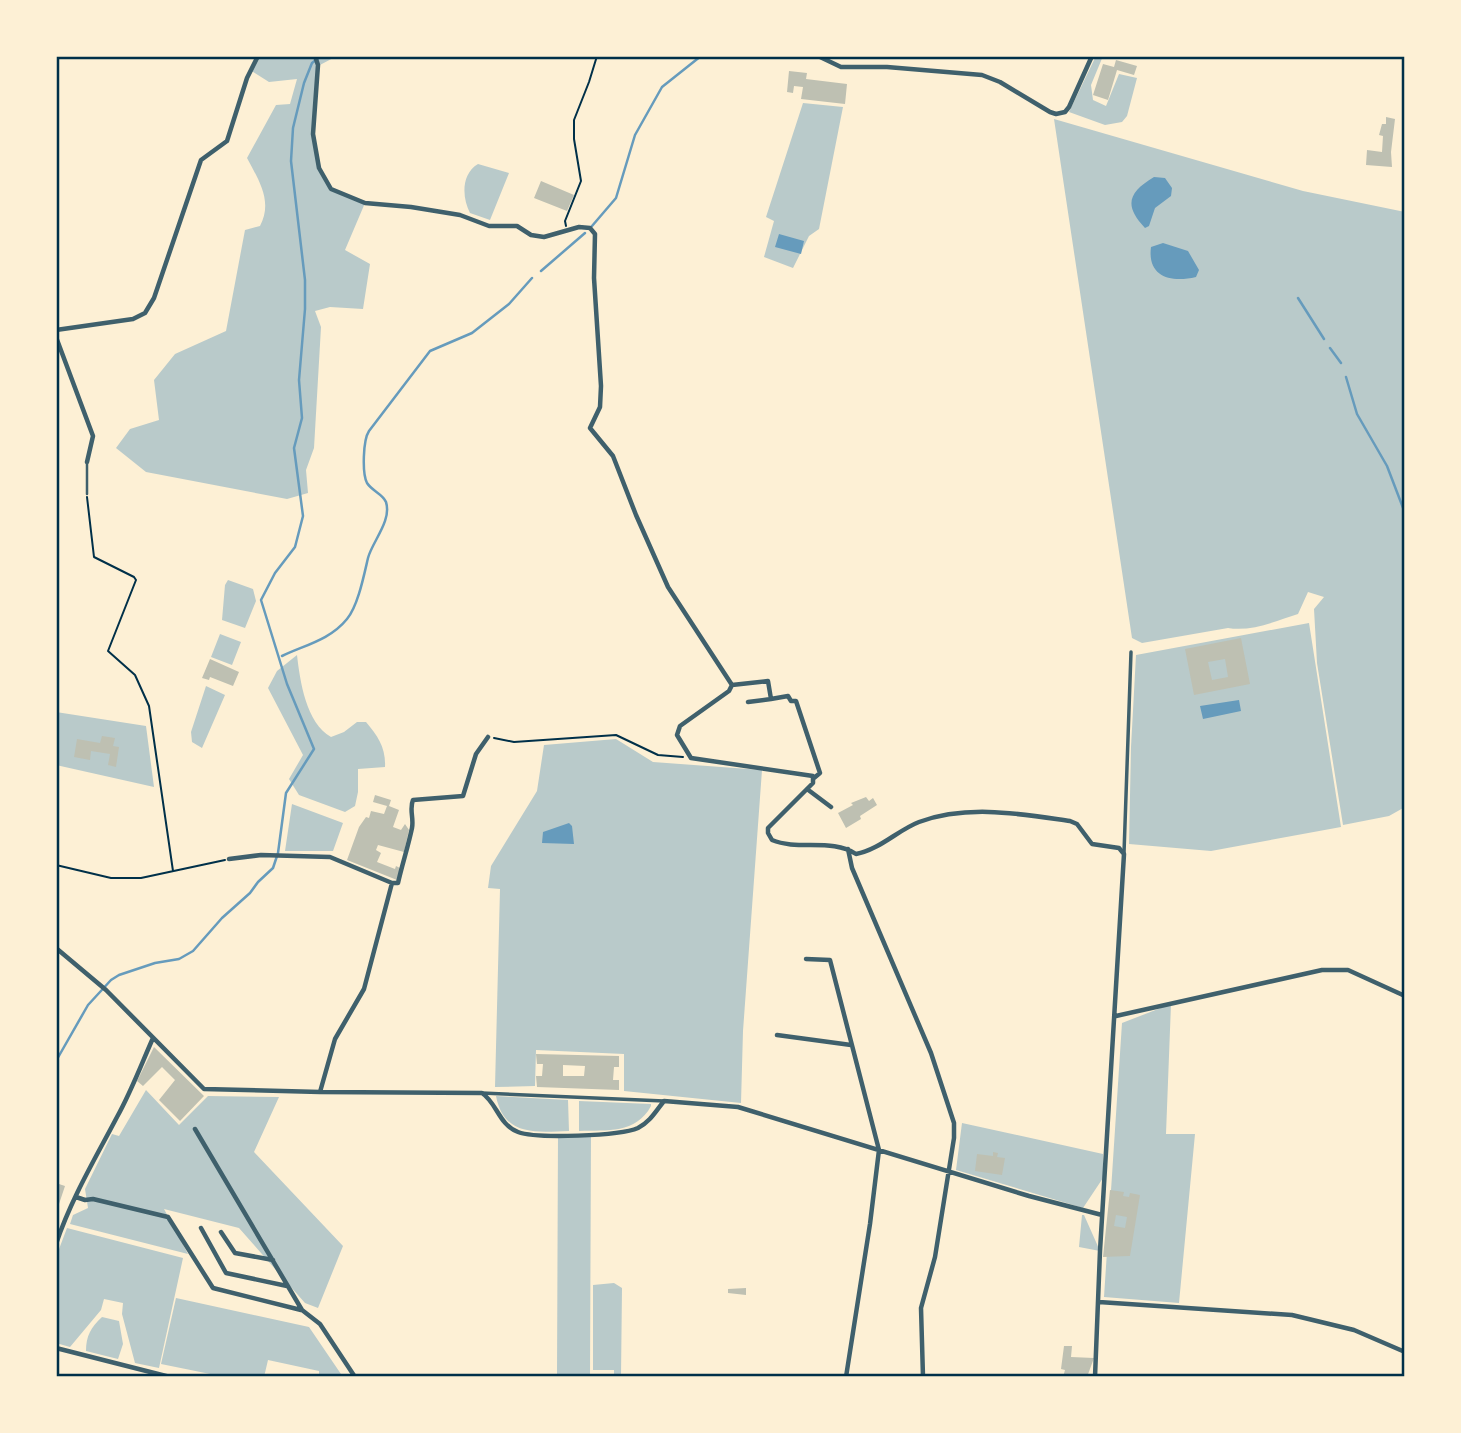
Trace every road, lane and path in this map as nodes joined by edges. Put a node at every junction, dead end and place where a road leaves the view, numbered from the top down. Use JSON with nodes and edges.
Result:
{"nodes":[{"id":1,"x":258,"y":56,"type":"edge"},
{"id":2,"x":597,"y":56,"type":"edge"},
{"id":3,"x":818,"y":56,"type":"edge"},
{"id":4,"x":1092,"y":56,"type":"edge"},
{"id":5,"x":317,"y":58,"type":"edge"},
{"id":6,"x":579,"y":227,"type":"junction"},
{"id":7,"x":56,"y":330,"type":"edge"},
{"id":8,"x":56,"y":337,"type":"edge"},
{"id":9,"x":87,"y":461,"type":"joint"},
{"id":10,"x":87,"y":494,"type":"joint"},
{"id":11,"x":1131,"y":652,"type":"dead end"},
{"id":12,"x":732,"y":685,"type":"junction"},
{"id":13,"x":771,"y":699,"type":"junction"},
{"id":14,"x":748,"y":702,"type":"dead end"},
{"id":15,"x":488,"y":737,"type":"joint"},
{"id":16,"x":691,"y":758,"type":"junction"},
{"id":17,"x":814,"y":778,"type":"junction"},
{"id":18,"x":807,"y":789,"type":"junction"},
{"id":19,"x":831,"y":807,"type":"dead end"},
{"id":20,"x":848,"y":848,"type":"junction"},
{"id":21,"x":1124,"y":854,"type":"junction"},
{"id":22,"x":229,"y":859,"type":"joint"},
{"id":23,"x":56,"y":865,"type":"edge"},
{"id":24,"x":173,"y":871,"type":"junction"},
{"id":25,"x":391,"y":883,"type":"junction"},
{"id":26,"x":56,"y":948,"type":"edge"},
{"id":27,"x":806,"y":959,"type":"dead end"},
{"id":28,"x":1405,"y":996,"type":"edge"},
{"id":29,"x":1116,"y":1016,"type":"junction"},
{"id":30,"x":777,"y":1035,"type":"dead end"},
{"id":31,"x":153,"y":1038,"type":"junction"},
{"id":32,"x":851,"y":1045,"type":"junction"},
{"id":33,"x":320,"y":1092,"type":"junction"},
{"id":34,"x":482,"y":1093,"type":"junction"},
{"id":35,"x":664,"y":1101,"type":"junction"},
{"id":36,"x":195,"y":1129,"type":"dead end"},
{"id":37,"x":879,"y":1150,"type":"junction"},
{"id":38,"x":948,"y":1172,"type":"junction"},
{"id":39,"x":76,"y":1197,"type":"junction"},
{"id":40,"x":1102,"y":1215,"type":"junction"},
{"id":41,"x":201,"y":1228,"type":"dead end"},
{"id":42,"x":221,"y":1232,"type":"dead end"},
{"id":43,"x":56,"y":1244,"type":"edge"},
{"id":44,"x":272,"y":1260,"type":"junction"},
{"id":45,"x":288,"y":1287,"type":"junction"},
{"id":46,"x":1099,"y":1302,"type":"junction"},
{"id":47,"x":302,"y":1310,"type":"junction"},
{"id":48,"x":56,"y":1348,"type":"edge"},
{"id":49,"x":1405,"y":1352,"type":"edge"},
{"id":50,"x":170,"y":1377,"type":"edge"},
{"id":51,"x":355,"y":1377,"type":"edge"},
{"id":52,"x":846,"y":1377,"type":"edge"},
{"id":53,"x":923,"y":1377,"type":"edge"},
{"id":54,"x":1095,"y":1377,"type":"edge"}],
"edges":[{"from":1,"to":7,"type":"street"},
{"from":2,"to":6,"type":"path"},
{"from":3,"to":4,"type":"street"},
{"from":5,"to":6,"type":"street"},
{"from":6,"to":12,"type":"street"},
{"from":8,"to":9,"type":"street"},
{"from":9,"to":10,"type":"lane"},
{"from":10,"to":24,"type":"path"},
{"from":11,"to":21,"type":"street"},
{"from":12,"to":13,"type":"street"},
{"from":12,"to":16,"type":"street"},
{"from":13,"to":14,"type":"street"},
{"from":13,"to":17,"type":"street"},
{"from":15,"to":16,"type":"path"},
{"from":15,"to":25,"type":"street"},
{"from":16,"to":17,"type":"street"},
{"from":17,"to":18,"type":"street"},
{"from":18,"to":19,"type":"street"},
{"from":18,"to":20,"type":"street"},
{"from":20,"to":21,"type":"street"},
{"from":20,"to":38,"type":"street"},
{"from":21,"to":29,"type":"street"},
{"from":22,"to":24,"type":"path"},
{"from":22,"to":25,"type":"street"},
{"from":23,"to":24,"type":"path"},
{"from":25,"to":33,"type":"street"},
{"from":26,"to":31,"type":"street"},
{"from":27,"to":32,"type":"street"},
{"from":28,"to":29,"type":"street"},
{"from":29,"to":40,"type":"street"},
{"from":30,"to":32,"type":"street"},
{"from":31,"to":33,"type":"street"},
{"from":31,"to":39,"type":"street"},
{"from":32,"to":37,"type":"street"},
{"from":33,"to":34,"type":"street"},
{"from":34,"to":35,"type":"street"},
{"from":34,"to":35,"type":"street"},
{"from":35,"to":37,"type":"street"},
{"from":36,"to":44,"type":"street"},
{"from":37,"to":38,"type":"street"},
{"from":37,"to":52,"type":"street"},
{"from":38,"to":40,"type":"street"},
{"from":38,"to":53,"type":"street"},
{"from":39,"to":43,"type":"street"},
{"from":39,"to":47,"type":"street"},
{"from":40,"to":46,"type":"street"},
{"from":41,"to":45,"type":"street"},
{"from":42,"to":44,"type":"street"},
{"from":44,"to":45,"type":"street"},
{"from":45,"to":47,"type":"street"},
{"from":46,"to":49,"type":"street"},
{"from":46,"to":54,"type":"street"},
{"from":47,"to":51,"type":"street"},
{"from":48,"to":50,"type":"street"}]}
